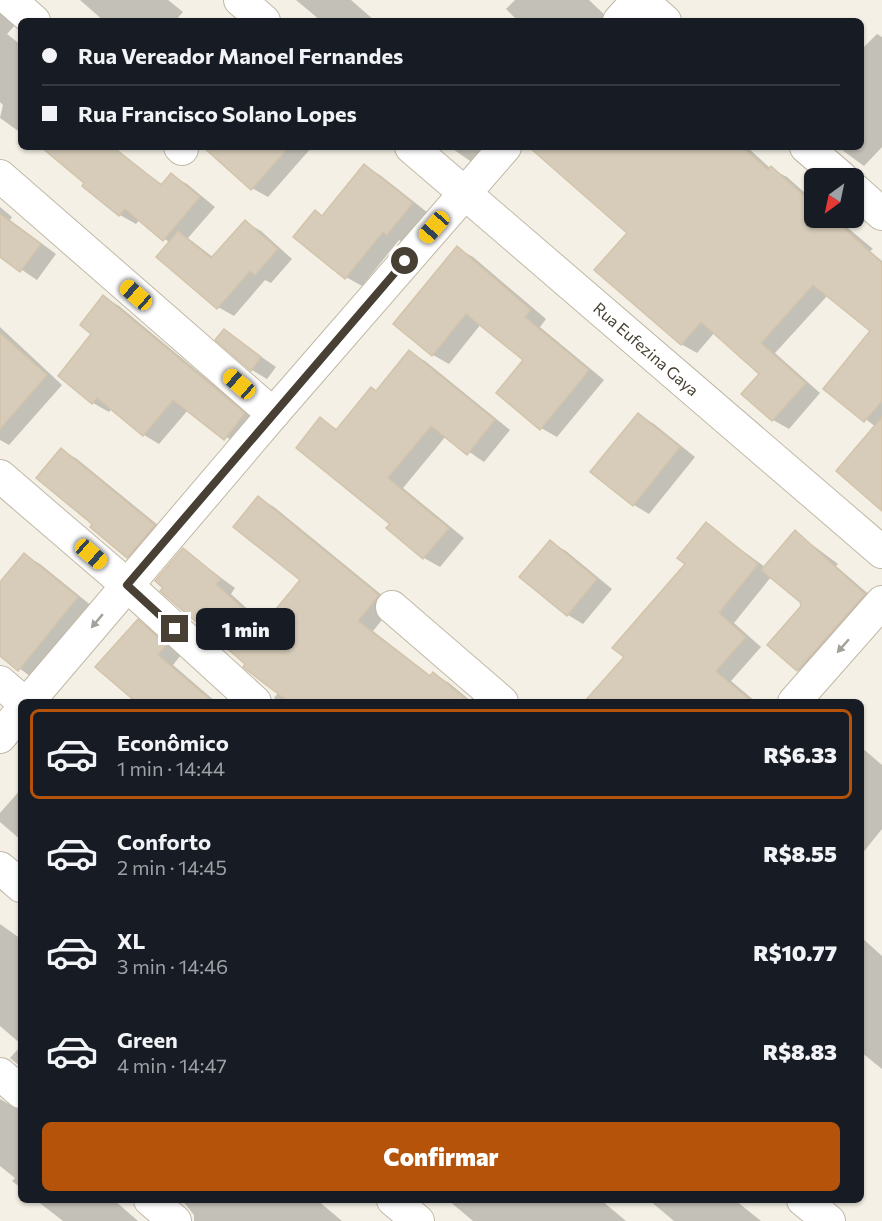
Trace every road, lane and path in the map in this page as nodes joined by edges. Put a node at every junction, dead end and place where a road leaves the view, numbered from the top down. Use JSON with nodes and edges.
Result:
{"nodes":[{"id":1,"x":10,"y":0,"type":"edge"},
{"id":2,"x":240,"y":0,"type":"edge"},
{"id":3,"x":640,"y":0,"type":"edge"},
{"id":4,"x":31,"y":18,"type":"edge"},
{"id":5,"x":261,"y":18,"type":"edge"},
{"id":6,"x":622,"y":18,"type":"edge"},
{"id":7,"x":661,"y":18,"type":"edge"},
{"id":8,"x":414,"y":150,"type":"edge"},
{"id":9,"x":502,"y":150,"type":"edge"},
{"id":10,"x":809,"y":150,"type":"edge"},
{"id":11,"x":830,"y":168,"type":"edge"},
{"id":12,"x":0,"y":176,"type":"edge"},
{"id":13,"x":464,"y":193,"type":"junction"},
{"id":14,"x":864,"y":198,"type":"edge"},
{"id":15,"x":882,"y":214,"type":"edge"},
{"id":16,"x":273,"y":414,"type":"junction"},
{"id":17,"x":0,"y":476,"type":"edge"},
{"id":18,"x":882,"y":552,"type":"edge"},
{"id":19,"x":127,"y":585,"type":"junction"},
{"id":20,"x":882,"y":602,"type":"edge"},
{"id":21,"x":392,"y":607,"type":"dead end"},
{"id":22,"x":0,"y":682,"type":"edge"},
{"id":23,"x":20,"y":699,"type":"edge"},
{"id":24,"x":31,"y":699,"type":"edge"},
{"id":25,"x":252,"y":699,"type":"edge"},
{"id":26,"x":499,"y":699,"type":"edge"},
{"id":27,"x":797,"y":699,"type":"edge"},
{"id":28,"x":18,"y":715,"type":"edge"},
{"id":29,"x":0,"y":736,"type":"edge"},
{"id":30,"x":0,"y":868,"type":"edge"},
{"id":31,"x":18,"y":883,"type":"edge"},
{"id":32,"x":0,"y":1074,"type":"edge"},
{"id":33,"x":18,"y":1089,"type":"edge"},
{"id":34,"x":154,"y":1203,"type":"edge"},
{"id":35,"x":397,"y":1203,"type":"edge"},
{"id":36,"x":807,"y":1203,"type":"edge"},
{"id":37,"x":175,"y":1221,"type":"edge"},
{"id":38,"x":418,"y":1221,"type":"edge"},
{"id":39,"x":829,"y":1221,"type":"edge"}],
"edges":[{"from":1,"to":4,"type":"street"},
{"from":2,"to":5,"type":"street"},
{"from":3,"to":6,"type":"street"},
{"from":3,"to":7,"type":"street"},
{"from":8,"to":13,"type":"street","name":"Rua Eufezina Gaya"},
{"from":9,"to":13,"type":"street"},
{"from":10,"to":11,"type":"street"},
{"from":12,"to":16,"type":"street"},
{"from":13,"to":16,"type":"street"},
{"from":13,"to":18,"type":"street","name":"Rua Eufezina Gaya"},
{"from":14,"to":15,"type":"street"},
{"from":16,"to":19,"type":"street"},
{"from":17,"to":19,"type":"street"},
{"from":19,"to":24,"type":"street","one_way":true},
{"from":19,"to":25,"type":"street"},
{"from":20,"to":27,"type":"street","one_way":true},
{"from":21,"to":26,"type":"street"},
{"from":22,"to":23,"type":"street"},
{"from":28,"to":29,"type":"street"},
{"from":30,"to":31,"type":"street"},
{"from":32,"to":33,"type":"street"},
{"from":34,"to":37,"type":"street"},
{"from":35,"to":38,"type":"street"},
{"from":36,"to":39,"type":"street"}]}
